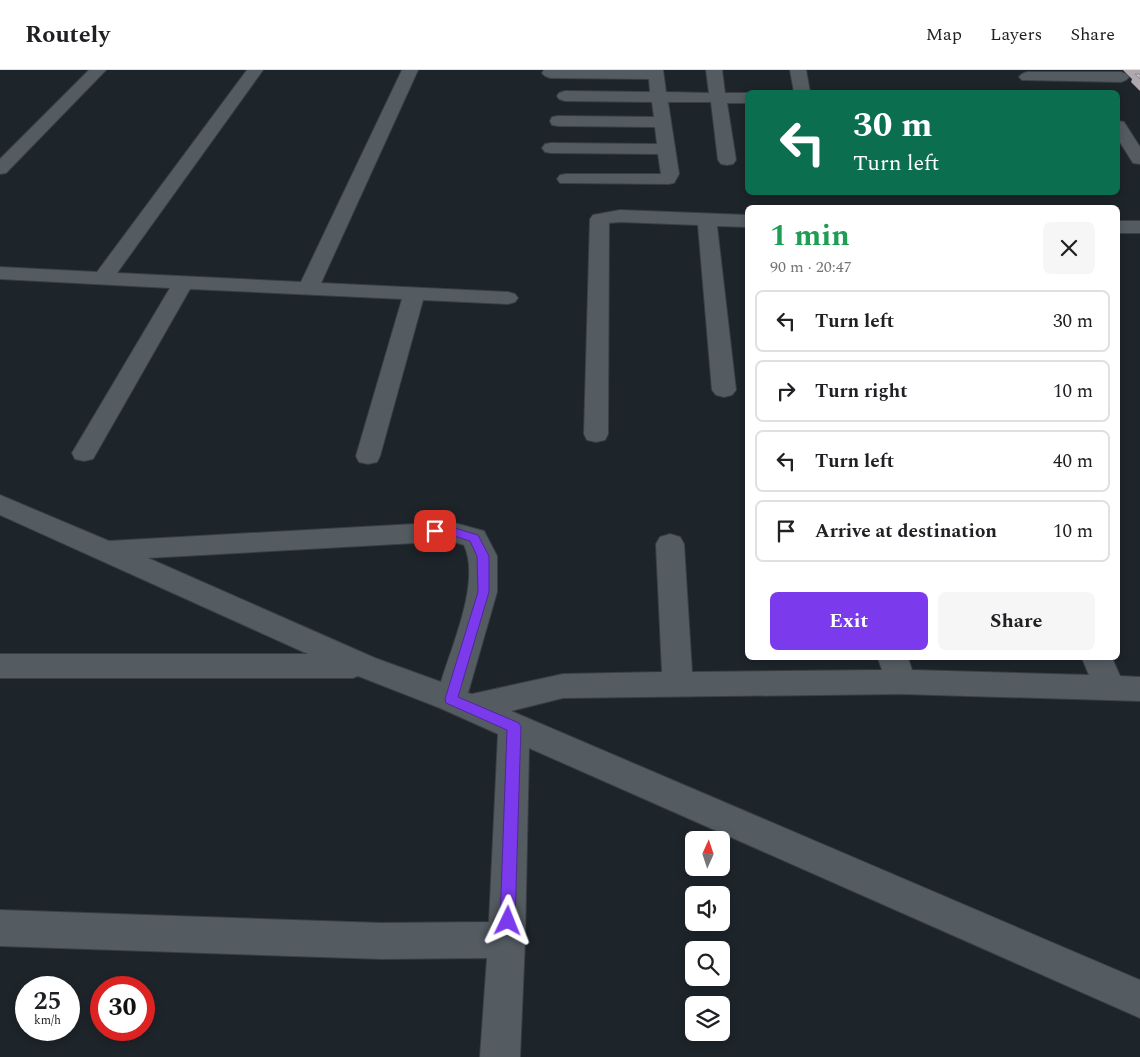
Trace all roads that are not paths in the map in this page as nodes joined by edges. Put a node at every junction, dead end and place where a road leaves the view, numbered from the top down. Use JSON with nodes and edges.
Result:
{"nodes":[{"id":1,"x":98,"y":70,"type":"edge"},
{"id":2,"x":255,"y":70,"type":"edge"},
{"id":3,"x":410,"y":70,"type":"edge"},
{"id":4,"x":714,"y":70,"type":"edge"},
{"id":5,"x":798,"y":70,"type":"edge"},
{"id":6,"x":656,"y":72,"type":"edge"},
{"id":7,"x":550,"y":73,"type":"dead end"},
{"id":8,"x":1024,"y":73,"type":"edge"},
{"id":9,"x":1123,"y":78,"type":"edge"},
{"id":10,"x":802,"y":90,"type":"edge"},
{"id":11,"x":1036,"y":90,"type":"edge"},
{"id":12,"x":565,"y":96,"type":"dead end"},
{"id":13,"x":659,"y":97,"type":"junction"},
{"id":14,"x":718,"y":98,"type":"junction"},
{"id":15,"x":745,"y":98,"type":"edge"},
{"id":16,"x":558,"y":121,"type":"dead end"},
{"id":17,"x":662,"y":122,"type":"junction"},
{"id":18,"x":1120,"y":129,"type":"edge"},
{"id":19,"x":551,"y":148,"type":"dead end"},
{"id":20,"x":666,"y":149,"type":"junction"},
{"id":21,"x":1120,"y":159,"type":"edge"},
{"id":22,"x":1140,"y":159,"type":"edge"},
{"id":23,"x":727,"y":160,"type":"dead end"},
{"id":24,"x":0,"y":169,"type":"edge"},
{"id":25,"x":566,"y":179,"type":"dead end"},
{"id":26,"x":707,"y":220,"type":"junction"},
{"id":27,"x":745,"y":221,"type":"edge"},
{"id":28,"x":1120,"y":227,"type":"edge"},
{"id":29,"x":1140,"y":227,"type":"edge"},
{"id":30,"x":0,"y":273,"type":"edge"},
{"id":31,"x":103,"y":278,"type":"junction"},
{"id":32,"x":183,"y":283,"type":"junction"},
{"id":33,"x":308,"y":289,"type":"junction"},
{"id":34,"x":414,"y":294,"type":"junction"},
{"id":35,"x":508,"y":298,"type":"dead end"},
{"id":36,"x":724,"y":390,"type":"dead end"},
{"id":37,"x":596,"y":434,"type":"dead end"},
{"id":38,"x":84,"y":453,"type":"dead end"},
{"id":39,"x":368,"y":456,"type":"dead end"},
{"id":40,"x":0,"y":504,"type":"edge"},
{"id":41,"x":670,"y":544,"type":"dead end"},
{"id":42,"x":105,"y":551,"type":"junction"},
{"id":43,"x":1098,"y":660,"type":"edge"},
{"id":44,"x":0,"y":666,"type":"edge"},
{"id":45,"x":364,"y":666,"type":"junction"},
{"id":46,"x":897,"y":670,"type":"edge"},
{"id":47,"x":678,"y":686,"type":"junction"},
{"id":48,"x":1110,"y":689,"type":"junction"},
{"id":49,"x":1140,"y":689,"type":"edge"},
{"id":50,"x":460,"y":703,"type":"junction"},
{"id":51,"x":514,"y":727,"type":"junction"},
{"id":52,"x":0,"y":928,"type":"edge"},
{"id":53,"x":507,"y":940,"type":"junction"},
{"id":54,"x":1140,"y":998,"type":"edge"},
{"id":55,"x":500,"y":1057,"type":"edge"}],
"edges":[{"from":1,"to":24,"type":"street"},
{"from":2,"to":31,"type":"street"},
{"from":3,"to":33,"type":"street"},
{"from":4,"to":14,"type":"street"},
{"from":5,"to":10,"type":"street"},
{"from":6,"to":7,"type":"street"},
{"from":6,"to":13,"type":"street"},
{"from":8,"to":9,"type":"street"},
{"from":8,"to":11,"type":"street"},
{"from":12,"to":13,"type":"street"},
{"from":13,"to":14,"type":"street"},
{"from":13,"to":17,"type":"street"},
{"from":14,"to":15,"type":"street"},
{"from":14,"to":23,"type":"street"},
{"from":16,"to":17,"type":"street"},
{"from":17,"to":20,"type":"street"},
{"from":18,"to":22,"type":"street"},
{"from":19,"to":20,"type":"street"},
{"from":20,"to":25,"type":"street"},
{"from":21,"to":22,"type":"street"},
{"from":26,"to":27,"type":"street"},
{"from":26,"to":36,"type":"street"},
{"from":26,"to":37,"type":"street"},
{"from":28,"to":29,"type":"street"},
{"from":30,"to":31,"type":"street"},
{"from":31,"to":32,"type":"street"},
{"from":32,"to":33,"type":"street"},
{"from":32,"to":38,"type":"street"},
{"from":33,"to":34,"type":"street"},
{"from":34,"to":35,"type":"street"},
{"from":34,"to":39,"type":"street"},
{"from":40,"to":42,"type":"street"},
{"from":41,"to":47,"type":"street"},
{"from":42,"to":45,"type":"street"},
{"from":42,"to":50,"type":"street"},
{"from":43,"to":48,"type":"street"},
{"from":44,"to":45,"type":"street"},
{"from":45,"to":50,"type":"street"},
{"from":46,"to":47,"type":"street"},
{"from":46,"to":48,"type":"street"},
{"from":47,"to":50,"type":"street"},
{"from":48,"to":49,"type":"street"},
{"from":50,"to":51,"type":"street"},
{"from":51,"to":53,"type":"street"},
{"from":51,"to":54,"type":"street"},
{"from":52,"to":53,"type":"street"},
{"from":53,"to":55,"type":"street"}]}
